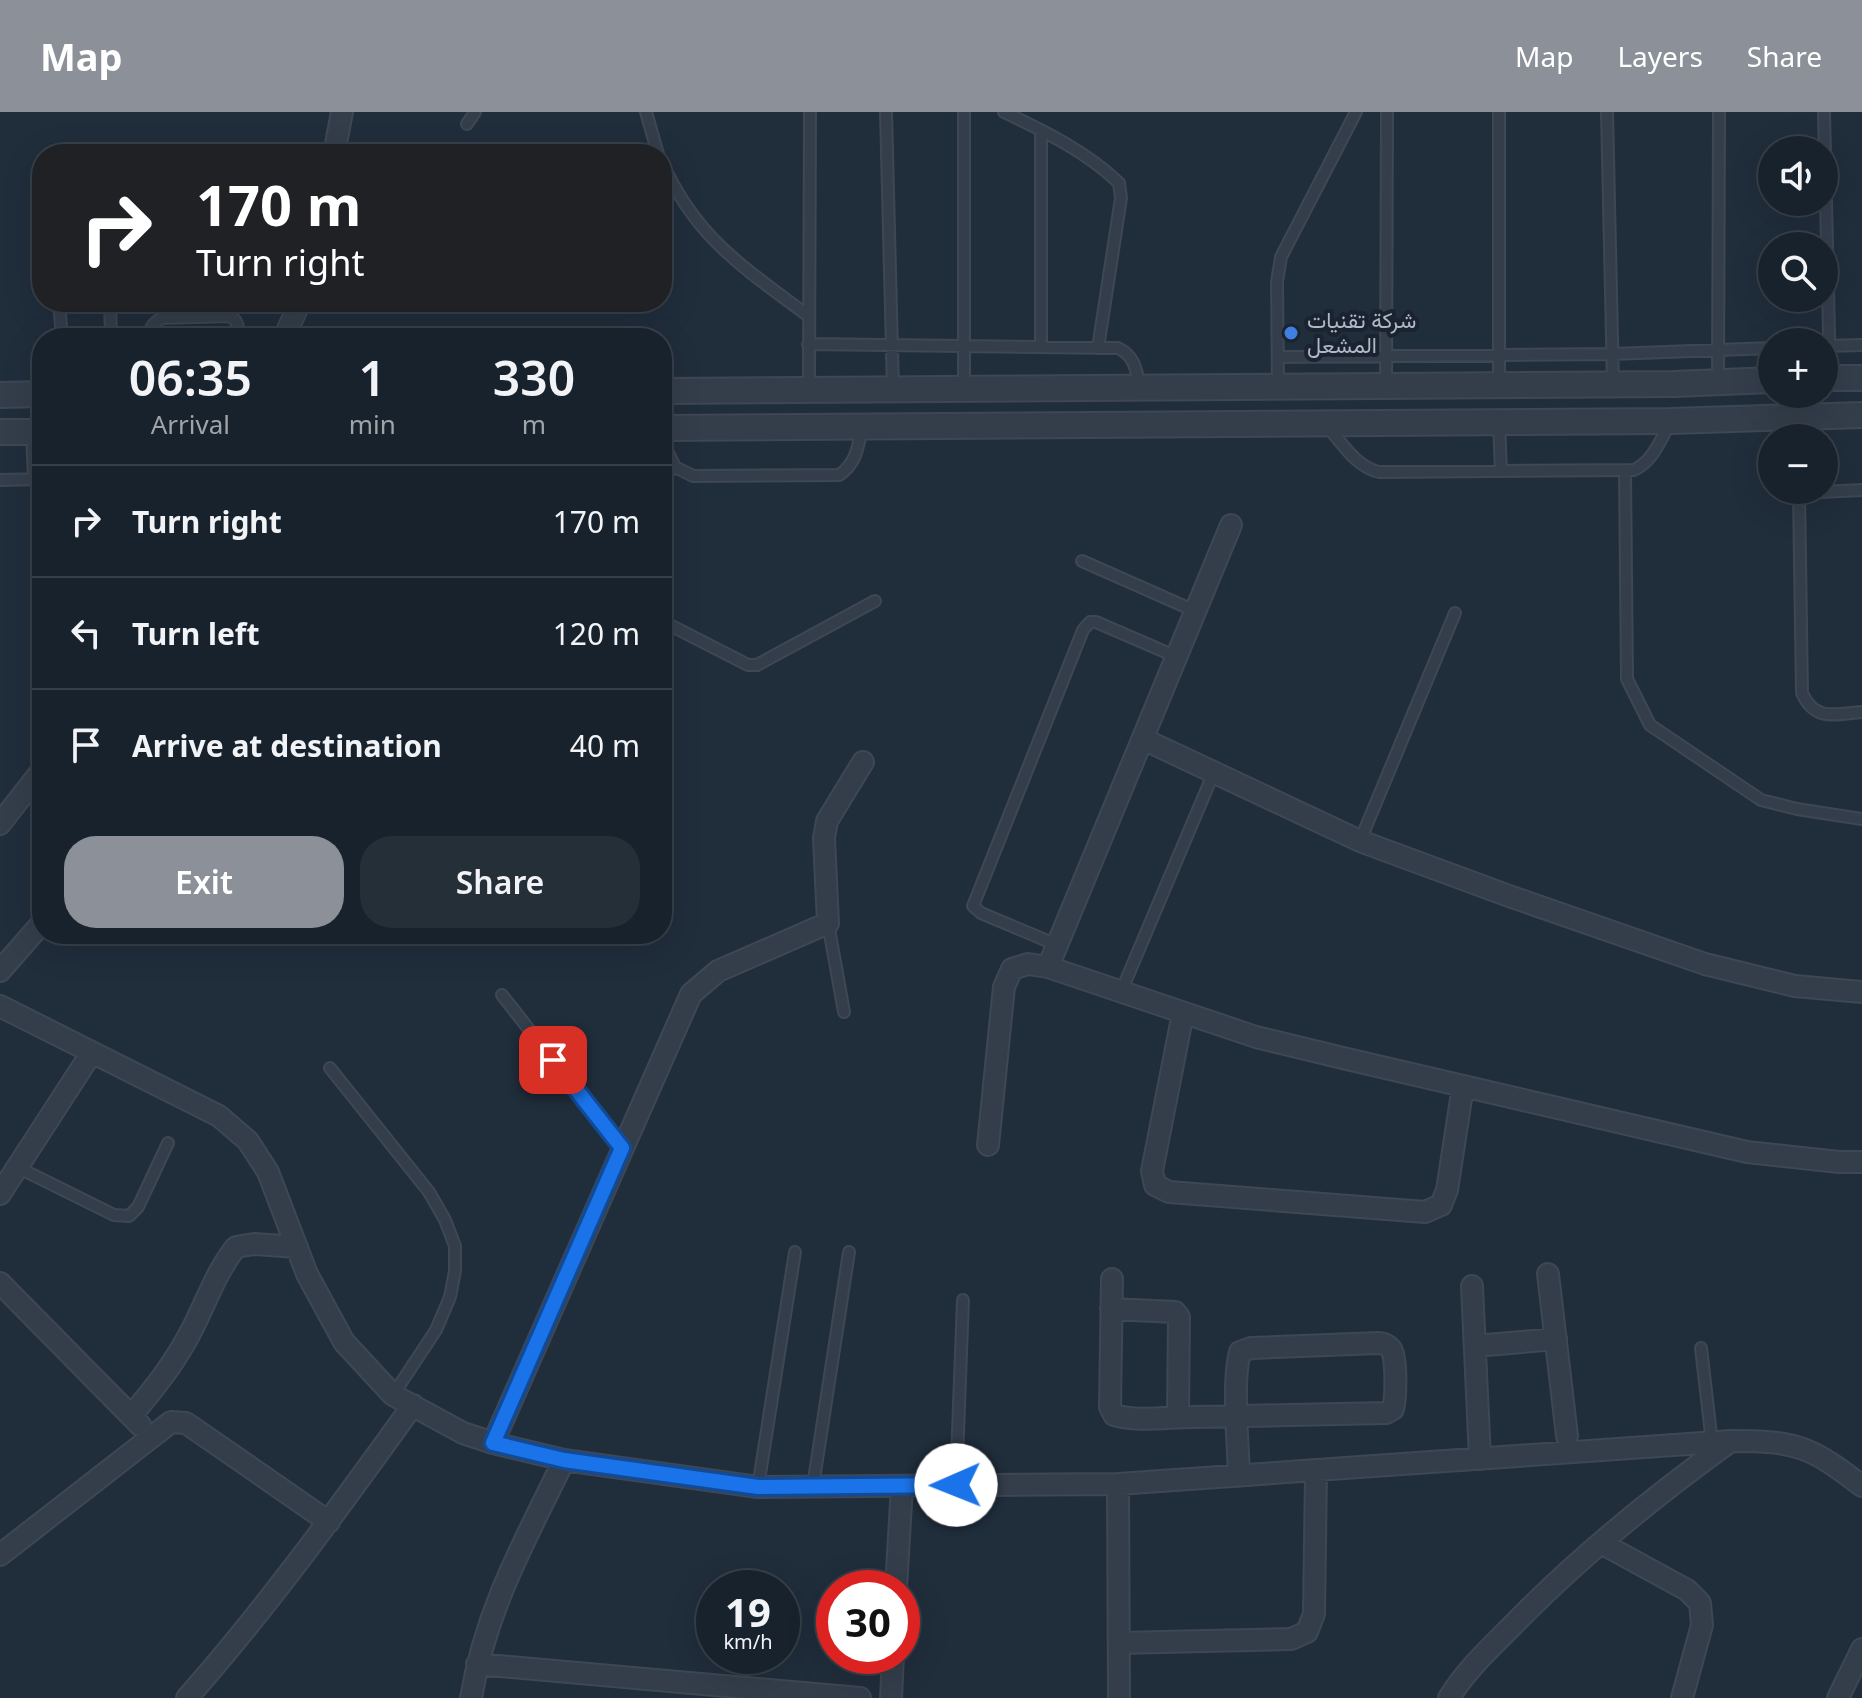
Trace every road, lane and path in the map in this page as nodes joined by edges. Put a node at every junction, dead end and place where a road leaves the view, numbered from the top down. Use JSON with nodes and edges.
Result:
{"nodes":[{"id":1,"x":342,"y":112,"type":"edge"},
{"id":2,"x":475,"y":112,"type":"edge"},
{"id":3,"x":646,"y":112,"type":"edge"},
{"id":4,"x":810,"y":112,"type":"edge"},
{"id":5,"x":886,"y":112,"type":"edge"},
{"id":6,"x":964,"y":112,"type":"edge"},
{"id":7,"x":1004,"y":112,"type":"edge"},
{"id":8,"x":1356,"y":112,"type":"edge"},
{"id":9,"x":1387,"y":112,"type":"edge"},
{"id":10,"x":1499,"y":112,"type":"edge"},
{"id":11,"x":1607,"y":112,"type":"edge"},
{"id":12,"x":1719,"y":112,"type":"edge"},
{"id":13,"x":1824,"y":112,"type":"edge"},
{"id":14,"x":467,"y":124,"type":"dead end"},
{"id":15,"x":1041,"y":130,"type":"junction"},
{"id":16,"x":336,"y":144,"type":"edge"},
{"id":17,"x":655,"y":144,"type":"edge"},
{"id":18,"x":672,"y":184,"type":"edge"},
{"id":19,"x":807,"y":315,"type":"junction"},
{"id":20,"x":151,"y":328,"type":"edge"},
{"id":21,"x":238,"y":328,"type":"edge"},
{"id":22,"x":1827,"y":328,"type":"edge"},
{"id":23,"x":808,"y":344,"type":"junction"},
{"id":24,"x":1862,"y":345,"type":"edge"},
{"id":25,"x":892,"y":346,"type":"junction"},
{"id":26,"x":964,"y":346,"type":"junction"},
{"id":27,"x":1838,"y":346,"type":"edge"},
{"id":28,"x":1041,"y":347,"type":"junction"},
{"id":29,"x":1098,"y":348,"type":"junction"},
{"id":30,"x":1758,"y":349,"type":"edge"},
{"id":31,"x":1718,"y":350,"type":"junction"},
{"id":32,"x":1612,"y":354,"type":"junction"},
{"id":33,"x":1499,"y":355,"type":"junction"},
{"id":34,"x":1386,"y":356,"type":"junction"},
{"id":35,"x":1278,"y":357,"type":"junction"},
{"id":36,"x":1838,"y":378,"type":"edge"},
{"id":37,"x":1862,"y":378,"type":"edge"},
{"id":38,"x":1758,"y":381,"type":"edge"},
{"id":39,"x":1718,"y":382,"type":"junction"},
{"id":40,"x":1613,"y":384,"type":"junction"},
{"id":41,"x":1499,"y":385,"type":"junction"},
{"id":42,"x":1386,"y":386,"type":"junction"},
{"id":43,"x":1278,"y":387,"type":"junction"},
{"id":44,"x":1140,"y":388,"type":"junction"},
{"id":45,"x":893,"y":390,"type":"junction"},
{"id":46,"x":964,"y":390,"type":"junction"},
{"id":47,"x":672,"y":391,"type":"edge"},
{"id":48,"x":809,"y":391,"type":"junction"},
{"id":49,"x":32,"y":394,"type":"edge"},
{"id":50,"x":0,"y":395,"type":"edge"},
{"id":51,"x":1862,"y":415,"type":"edge"},
{"id":52,"x":1671,"y":421,"type":"junction"},
{"id":53,"x":1499,"y":423,"type":"junction"},
{"id":54,"x":1325,"y":424,"type":"junction"},
{"id":55,"x":1816,"y":424,"type":"edge"},
{"id":56,"x":1758,"y":426,"type":"edge"},
{"id":57,"x":672,"y":428,"type":"edge"},
{"id":58,"x":862,"y":428,"type":"junction"},
{"id":59,"x":0,"y":432,"type":"edge"},
{"id":60,"x":32,"y":432,"type":"edge"},
{"id":61,"x":672,"y":461,"type":"edge"},
{"id":62,"x":675,"y":467,"type":"junction"},
{"id":63,"x":672,"y":469,"type":"edge"},
{"id":64,"x":1625,"y":470,"type":"junction"},
{"id":65,"x":1501,"y":471,"type":"junction"},
{"id":66,"x":32,"y":479,"type":"edge"},
{"id":67,"x":0,"y":480,"type":"edge"},
{"id":68,"x":1862,"y":490,"type":"edge"},
{"id":69,"x":1838,"y":491,"type":"edge"},
{"id":70,"x":1799,"y":504,"type":"edge"},
{"id":71,"x":1231,"y":525,"type":"dead end"},
{"id":72,"x":1082,"y":561,"type":"dead end"},
{"id":73,"x":875,"y":601,"type":"dead end"},
{"id":74,"x":1195,"y":611,"type":"junction"},
{"id":75,"x":1455,"y":613,"type":"dead end"},
{"id":76,"x":672,"y":626,"type":"edge"},
{"id":77,"x":1177,"y":657,"type":"junction"},
{"id":78,"x":1862,"y":712,"type":"edge"},
{"id":79,"x":1143,"y":739,"type":"junction"},
{"id":80,"x":863,"y":762,"type":"dead end"},
{"id":81,"x":1214,"y":772,"type":"junction"},
{"id":82,"x":32,"y":783,"type":"edge"},
{"id":83,"x":1862,"y":819,"type":"edge"},
{"id":84,"x":0,"y":824,"type":"edge"},
{"id":85,"x":1360,"y":841,"type":"junction"},
{"id":86,"x":828,"y":923,"type":"junction"},
{"id":87,"x":32,"y":934,"type":"edge"},
{"id":88,"x":1057,"y":945,"type":"junction"},
{"id":89,"x":1048,"y":967,"type":"junction"},
{"id":90,"x":0,"y":971,"type":"edge"},
{"id":91,"x":1121,"y":992,"type":"junction"},
{"id":92,"x":1862,"y":992,"type":"edge"},
{"id":93,"x":502,"y":995,"type":"dead end"},
{"id":94,"x":0,"y":1006,"type":"edge"},
{"id":95,"x":844,"y":1012,"type":"dead end"},
{"id":96,"x":1183,"y":1013,"type":"junction"},
{"id":97,"x":92,"y":1052,"type":"junction"},
{"id":98,"x":330,"y":1068,"type":"dead end"},
{"id":99,"x":1463,"y":1086,"type":"junction"},
{"id":100,"x":168,"y":1143,"type":"dead end"},
{"id":101,"x":988,"y":1145,"type":"dead end"},
{"id":102,"x":622,"y":1148,"type":"junction"},
{"id":103,"x":1862,"y":1162,"type":"edge"},
{"id":104,"x":17,"y":1167,"type":"junction"},
{"id":105,"x":0,"y":1194,"type":"edge"},
{"id":106,"x":297,"y":1247,"type":"junction"},
{"id":107,"x":795,"y":1252,"type":"dead end"},
{"id":108,"x":849,"y":1252,"type":"dead end"},
{"id":109,"x":1548,"y":1274,"type":"dead end"},
{"id":110,"x":1112,"y":1279,"type":"dead end"},
{"id":111,"x":0,"y":1283,"type":"edge"},
{"id":112,"x":1472,"y":1286,"type":"dead end"},
{"id":113,"x":963,"y":1300,"type":"dead end"},
{"id":114,"x":1111,"y":1309,"type":"junction"},
{"id":115,"x":1556,"y":1339,"type":"junction"},
{"id":116,"x":1475,"y":1346,"type":"junction"},
{"id":117,"x":1701,"y":1348,"type":"dead end"},
{"id":118,"x":393,"y":1395,"type":"junction"},
{"id":119,"x":413,"y":1405,"type":"junction"},
{"id":120,"x":131,"y":1416,"type":"junction"},
{"id":121,"x":1238,"y":1416,"type":"junction"},
{"id":122,"x":1178,"y":1417,"type":"junction"},
{"id":123,"x":1567,"y":1436,"type":"dead end"},
{"id":124,"x":152,"y":1438,"type":"junction"},
{"id":125,"x":1722,"y":1442,"type":"junction"},
{"id":126,"x":493,"y":1443,"type":"junction"},
{"id":127,"x":1480,"y":1459,"type":"junction"},
{"id":128,"x":564,"y":1460,"type":"junction"},
{"id":129,"x":1316,"y":1470,"type":"junction"},
{"id":130,"x":1239,"y":1476,"type":"junction"},
{"id":131,"x":1118,"y":1484,"type":"junction"},
{"id":132,"x":956,"y":1485,"type":"junction"},
{"id":133,"x":813,"y":1486,"type":"junction"},
{"id":134,"x":902,"y":1486,"type":"junction"},
{"id":135,"x":1862,"y":1486,"type":"edge"},
{"id":136,"x":758,"y":1487,"type":"junction"},
{"id":137,"x":329,"y":1522,"type":"junction"},
{"id":138,"x":1601,"y":1543,"type":"junction"},
{"id":139,"x":0,"y":1555,"type":"edge"},
{"id":140,"x":897,"y":1570,"type":"edge"},
{"id":141,"x":1119,"y":1643,"type":"junction"},
{"id":142,"x":1862,"y":1649,"type":"edge"},
{"id":143,"x":477,"y":1664,"type":"junction"},
{"id":144,"x":892,"y":1674,"type":"edge"},
{"id":145,"x":187,"y":1698,"type":"edge"},
{"id":146,"x":471,"y":1698,"type":"edge"},
{"id":147,"x":860,"y":1698,"type":"edge"},
{"id":148,"x":891,"y":1698,"type":"edge"},
{"id":149,"x":1119,"y":1698,"type":"edge"},
{"id":150,"x":1449,"y":1698,"type":"edge"},
{"id":151,"x":1682,"y":1698,"type":"edge"},
{"id":152,"x":1838,"y":1698,"type":"edge"}],
"edges":[{"from":1,"to":16,"type":"street"},
{"from":2,"to":14,"type":"lane"},
{"from":3,"to":17,"type":"lane"},
{"from":4,"to":19,"type":"lane"},
{"from":5,"to":25,"type":"lane"},
{"from":6,"to":26,"type":"lane"},
{"from":7,"to":15,"type":"lane"},
{"from":8,"to":35,"type":"lane"},
{"from":9,"to":34,"type":"lane"},
{"from":10,"to":33,"type":"lane"},
{"from":11,"to":32,"type":"lane"},
{"from":12,"to":31,"type":"lane"},
{"from":13,"to":22,"type":"lane"},
{"from":15,"to":28,"type":"lane"},
{"from":15,"to":29,"type":"lane"},
{"from":18,"to":19,"type":"lane"},
{"from":19,"to":23,"type":"lane"},
{"from":20,"to":21,"type":"lane"},
{"from":23,"to":25,"type":"lane"},
{"from":23,"to":48,"type":"lane"},
{"from":24,"to":27,"type":"lane"},
{"from":25,"to":26,"type":"lane"},
{"from":25,"to":45,"type":"lane"},
{"from":26,"to":28,"type":"lane"},
{"from":26,"to":46,"type":"lane"},
{"from":28,"to":29,"type":"lane"},
{"from":29,"to":44,"type":"lane"},
{"from":30,"to":31,"type":"lane"},
{"from":31,"to":32,"type":"lane"},
{"from":31,"to":39,"type":"lane"},
{"from":32,"to":33,"type":"lane"},
{"from":32,"to":40,"type":"lane"},
{"from":33,"to":34,"type":"lane"},
{"from":33,"to":41,"type":"lane"},
{"from":34,"to":35,"type":"lane"},
{"from":34,"to":42,"type":"lane"},
{"from":35,"to":43,"type":"lane"},
{"from":36,"to":37,"type":"street"},
{"from":38,"to":39,"type":"street"},
{"from":39,"to":40,"type":"street"},
{"from":40,"to":41,"type":"street"},
{"from":41,"to":42,"type":"street"},
{"from":42,"to":43,"type":"street"},
{"from":43,"to":44,"type":"street"},
{"from":44,"to":46,"type":"street"},
{"from":45,"to":46,"type":"street"},
{"from":45,"to":48,"type":"street"},
{"from":47,"to":48,"type":"street"},
{"from":49,"to":50,"type":"street"},
{"from":51,"to":55,"type":"street"},
{"from":52,"to":53,"type":"street"},
{"from":52,"to":56,"type":"street"},
{"from":52,"to":64,"type":"lane"},
{"from":53,"to":54,"type":"street"},
{"from":53,"to":65,"type":"lane"},
{"from":54,"to":58,"type":"street"},
{"from":54,"to":65,"type":"lane"},
{"from":57,"to":58,"type":"street"},
{"from":58,"to":62,"type":"lane"},
{"from":59,"to":60,"type":"street"},
{"from":61,"to":62,"type":"lane"},
{"from":62,"to":63,"type":"lane"},
{"from":64,"to":65,"type":"lane"},
{"from":64,"to":83,"type":"lane"},
{"from":66,"to":67,"type":"lane"},
{"from":68,"to":69,"type":"lane"},
{"from":70,"to":78,"type":"lane"},
{"from":71,"to":74,"type":"street"},
{"from":72,"to":74,"type":"lane"},
{"from":73,"to":76,"type":"lane"},
{"from":74,"to":77,"type":"street"},
{"from":75,"to":85,"type":"lane"},
{"from":77,"to":79,"type":"street"},
{"from":77,"to":88,"type":"lane"},
{"from":79,"to":81,"type":"street"},
{"from":79,"to":88,"type":"street"},
{"from":80,"to":86,"type":"street"},
{"from":81,"to":85,"type":"street"},
{"from":81,"to":91,"type":"lane"},
{"from":82,"to":84,"type":"street"},
{"from":85,"to":92,"type":"street"},
{"from":86,"to":95,"type":"lane"},
{"from":86,"to":102,"type":"street"},
{"from":87,"to":90,"type":"street"},
{"from":88,"to":89,"type":"street"},
{"from":89,"to":91,"type":"street"},
{"from":89,"to":101,"type":"street"},
{"from":91,"to":96,"type":"street"},
{"from":93,"to":102,"type":"lane"},
{"from":94,"to":97,"type":"street"},
{"from":96,"to":99,"type":"street"},
{"from":96,"to":99,"type":"street"},
{"from":97,"to":104,"type":"street"},
{"from":97,"to":106,"type":"street"},
{"from":98,"to":118,"type":"lane"},
{"from":99,"to":103,"type":"street"},
{"from":100,"to":104,"type":"lane"},
{"from":102,"to":126,"type":"street"},
{"from":104,"to":105,"type":"street"},
{"from":106,"to":118,"type":"street"},
{"from":106,"to":120,"type":"street"},
{"from":107,"to":136,"type":"lane"},
{"from":108,"to":133,"type":"lane"},
{"from":109,"to":115,"type":"street"},
{"from":110,"to":114,"type":"street"},
{"from":111,"to":120,"type":"street"},
{"from":112,"to":116,"type":"street"},
{"from":113,"to":132,"type":"lane"},
{"from":114,"to":122,"type":"street"},
{"from":114,"to":122,"type":"street"},
{"from":115,"to":116,"type":"street"},
{"from":115,"to":123,"type":"street"},
{"from":116,"to":127,"type":"street"},
{"from":117,"to":125,"type":"lane"},
{"from":118,"to":119,"type":"street"},
{"from":119,"to":126,"type":"street"},
{"from":119,"to":137,"type":"street"},
{"from":120,"to":124,"type":"street"},
{"from":121,"to":121,"type":"street"},
{"from":121,"to":122,"type":"street"},
{"from":121,"to":130,"type":"street"},
{"from":124,"to":137,"type":"street"},
{"from":124,"to":139,"type":"street"},
{"from":125,"to":127,"type":"street"},
{"from":125,"to":135,"type":"street"},
{"from":125,"to":138,"type":"street"},
{"from":126,"to":128,"type":"street"},
{"from":127,"to":129,"type":"street"},
{"from":128,"to":136,"type":"street"},
{"from":128,"to":143,"type":"street"},
{"from":129,"to":130,"type":"street"},
{"from":129,"to":141,"type":"street"},
{"from":130,"to":131,"type":"street"},
{"from":131,"to":132,"type":"street"},
{"from":131,"to":141,"type":"street"},
{"from":132,"to":134,"type":"street"},
{"from":133,"to":134,"type":"street"},
{"from":133,"to":136,"type":"street"},
{"from":134,"to":140,"type":"street"},
{"from":137,"to":145,"type":"street"},
{"from":138,"to":150,"type":"street"},
{"from":138,"to":151,"type":"street"},
{"from":141,"to":149,"type":"street"},
{"from":142,"to":152,"type":"street"},
{"from":143,"to":146,"type":"street"},
{"from":143,"to":147,"type":"street"},
{"from":144,"to":148,"type":"street"}]}
